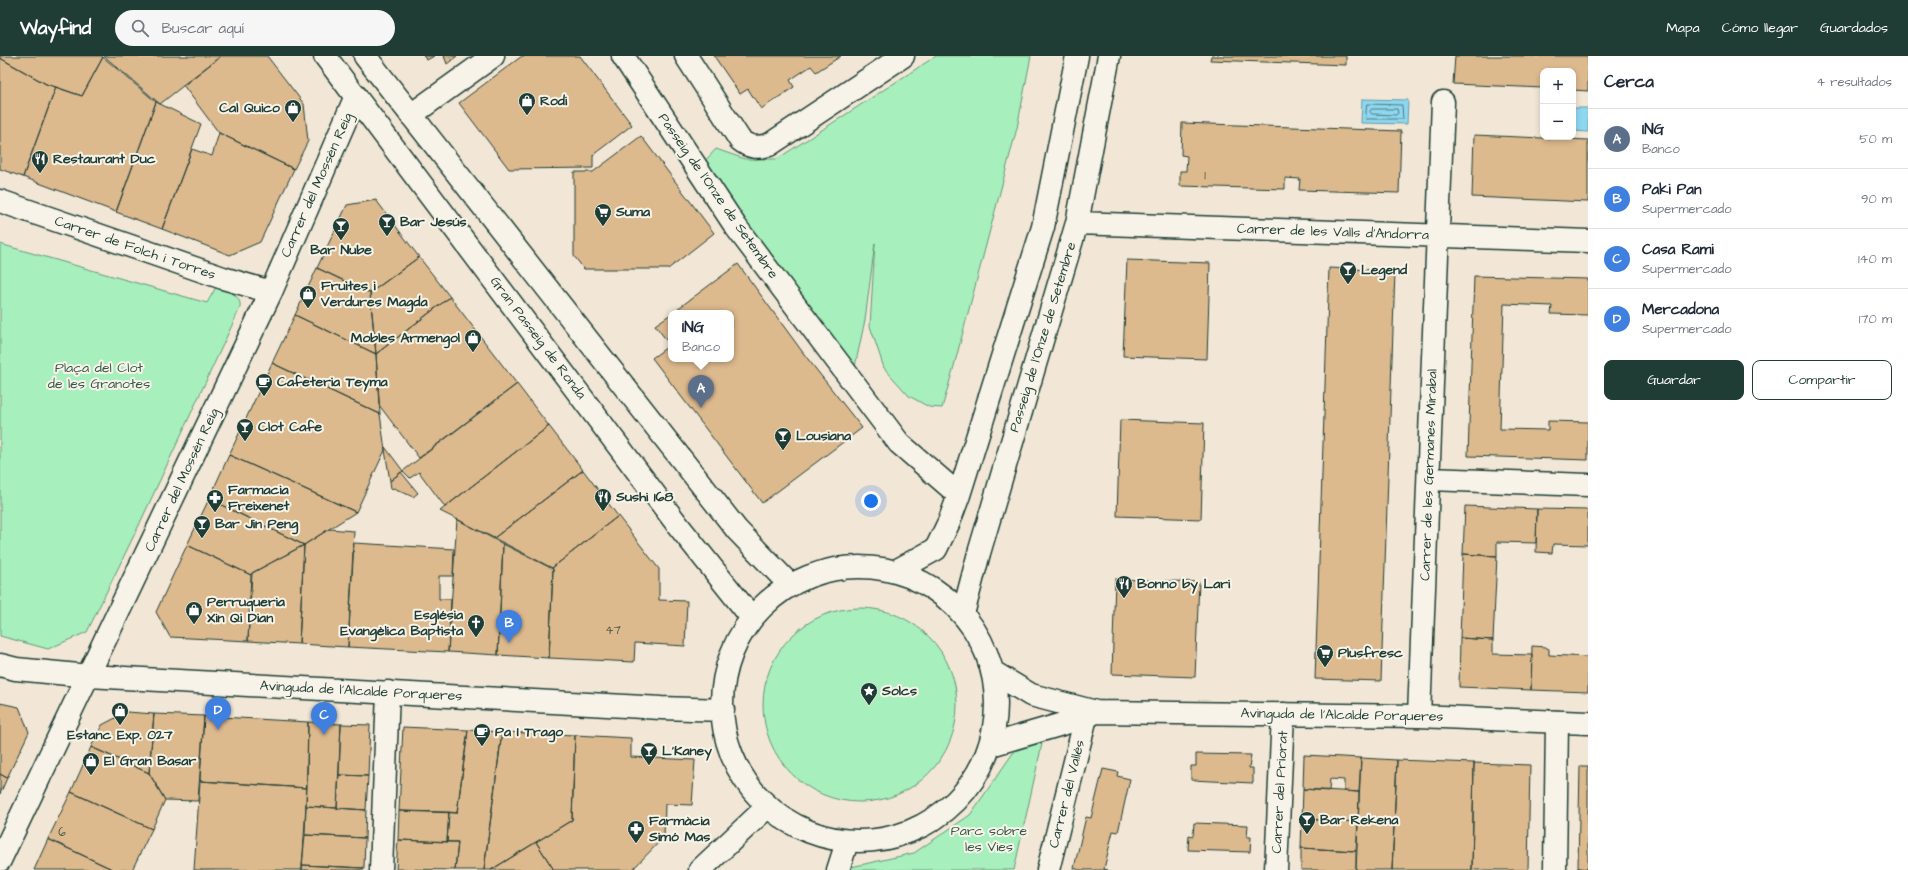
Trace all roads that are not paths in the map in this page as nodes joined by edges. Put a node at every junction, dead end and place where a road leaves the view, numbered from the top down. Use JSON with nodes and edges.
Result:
{"nodes":[{"id":1,"x":325,"y":56,"type":"edge"},
{"id":2,"x":365,"y":56,"type":"edge"},
{"id":3,"x":493,"y":56,"type":"edge"},
{"id":4,"x":623,"y":56,"type":"edge"},
{"id":5,"x":686,"y":56,"type":"edge"},
{"id":6,"x":903,"y":56,"type":"edge"},
{"id":7,"x":1077,"y":56,"type":"edge"},
{"id":8,"x":1109,"y":56,"type":"edge"},
{"id":9,"x":356,"y":96,"type":"junction"},
{"id":10,"x":1444,"y":102,"type":"dead end"},
{"id":11,"x":411,"y":115,"type":"junction"},
{"id":12,"x":0,"y":201,"type":"edge"},
{"id":13,"x":1077,"y":223,"type":"junction"},
{"id":14,"x":1437,"y":235,"type":"junction"},
{"id":15,"x":1588,"y":241,"type":"edge"},
{"id":16,"x":270,"y":292,"type":"junction"},
{"id":17,"x":1429,"y":479,"type":"junction"},
{"id":18,"x":1588,"y":485,"type":"edge"},
{"id":19,"x":959,"y":495,"type":"junction"},
{"id":20,"x":896,"y":571,"type":"junction"},
{"id":21,"x":790,"y":585,"type":"junction"},
{"id":22,"x":963,"y":614,"type":"junction"},
{"id":23,"x":752,"y":618,"type":"junction"},
{"id":24,"x":0,"y":665,"type":"edge"},
{"id":25,"x":993,"y":672,"type":"junction"},
{"id":26,"x":89,"y":676,"type":"junction"},
{"id":27,"x":388,"y":692,"type":"junction"},
{"id":28,"x":723,"y":710,"type":"junction"},
{"id":29,"x":1283,"y":714,"type":"junction"},
{"id":30,"x":1091,"y":715,"type":"junction"},
{"id":31,"x":1418,"y":716,"type":"junction"},
{"id":32,"x":1557,"y":722,"type":"junction"},
{"id":33,"x":1588,"y":723,"type":"edge"},
{"id":34,"x":991,"y":745,"type":"junction"},
{"id":35,"x":768,"y":807,"type":"junction"},
{"id":36,"x":847,"y":842,"type":"junction"},
{"id":37,"x":0,"y":860,"type":"edge"},
{"id":38,"x":381,"y":870,"type":"edge"},
{"id":39,"x":700,"y":870,"type":"edge"},
{"id":40,"x":838,"y":870,"type":"edge"},
{"id":41,"x":1048,"y":870,"type":"edge"},
{"id":42,"x":1276,"y":870,"type":"edge"},
{"id":43,"x":1555,"y":870,"type":"edge"}],
"edges":[{"from":1,"to":9,"type":"street","name":"Gran Passeig de Ronda"},
{"from":2,"to":11,"type":"street"},
{"from":3,"to":11,"type":"street"},
{"from":4,"to":19,"type":"street","name":"Passeig de l'Onze de Setembre"},
{"from":5,"to":6,"type":"street"},
{"from":7,"to":19,"type":"street"},
{"from":8,"to":13,"type":"street","name":"Passeig de l'Onze de Setembre"},
{"from":9,"to":16,"type":"street","name":"Carrer del Mossèn Reig"},
{"from":9,"to":23,"type":"street","name":"Gran Passeig de Ronda"},
{"from":10,"to":14,"type":"street","name":"Carrer de les Germanes Mirabal"},
{"from":11,"to":21,"type":"street"},
{"from":12,"to":16,"type":"street","name":"Carrer de Folch i Torres"},
{"from":13,"to":14,"type":"street","name":"Carrer de les Valls d'Andorra"},
{"from":13,"to":22,"type":"street","name":"Passeig de l'Onze de Setembre"},
{"from":14,"to":15,"type":"street","name":"Carrer de les Valls d'Andorra"},
{"from":14,"to":17,"type":"street","name":"Carrer de les Germanes Mirabal"},
{"from":16,"to":26,"type":"street","name":"Carrer del Mossèn Reig"},
{"from":17,"to":18,"type":"street"},
{"from":17,"to":31,"type":"street","name":"Carrer de les Germanes Mirabal"},
{"from":19,"to":20,"type":"street"},
{"from":20,"to":21,"type":"street"},
{"from":20,"to":22,"type":"street"},
{"from":21,"to":23,"type":"street"},
{"from":22,"to":25,"type":"street"},
{"from":23,"to":28,"type":"street"},
{"from":24,"to":26,"type":"street","name":"Avinguda de l'Alcalde Porqueres"},
{"from":25,"to":30,"type":"street","name":"Avinguda de l'Alcalde Porqueres"},
{"from":25,"to":34,"type":"street"},
{"from":26,"to":27,"type":"street","name":"Avinguda de l'Alcalde Porqueres"},
{"from":26,"to":37,"type":"street","name":"Carrer del Mossèn Reig"},
{"from":27,"to":28,"type":"street","name":"Avinguda de l'Alcalde Porqueres"},
{"from":27,"to":38,"type":"street"},
{"from":28,"to":35,"type":"street"},
{"from":29,"to":30,"type":"street","name":"Avinguda de l'Alcalde Porqueres"},
{"from":29,"to":31,"type":"street","name":"Avinguda de l'Alcalde Porqueres"},
{"from":29,"to":42,"type":"street","name":"Carrer del Priorat"},
{"from":30,"to":34,"type":"street","name":"Avinguda de l'Alcalde Porqueres"},
{"from":30,"to":41,"type":"street","name":"Carrer del Vallès"},
{"from":31,"to":32,"type":"street","name":"Avinguda de l'Alcalde Porqueres"},
{"from":32,"to":33,"type":"street","name":"Avinguda de l'Alcalde Porqueres"},
{"from":32,"to":43,"type":"street"},
{"from":34,"to":36,"type":"street"},
{"from":35,"to":36,"type":"street"},
{"from":35,"to":39,"type":"street"},
{"from":36,"to":40,"type":"street"}]}
